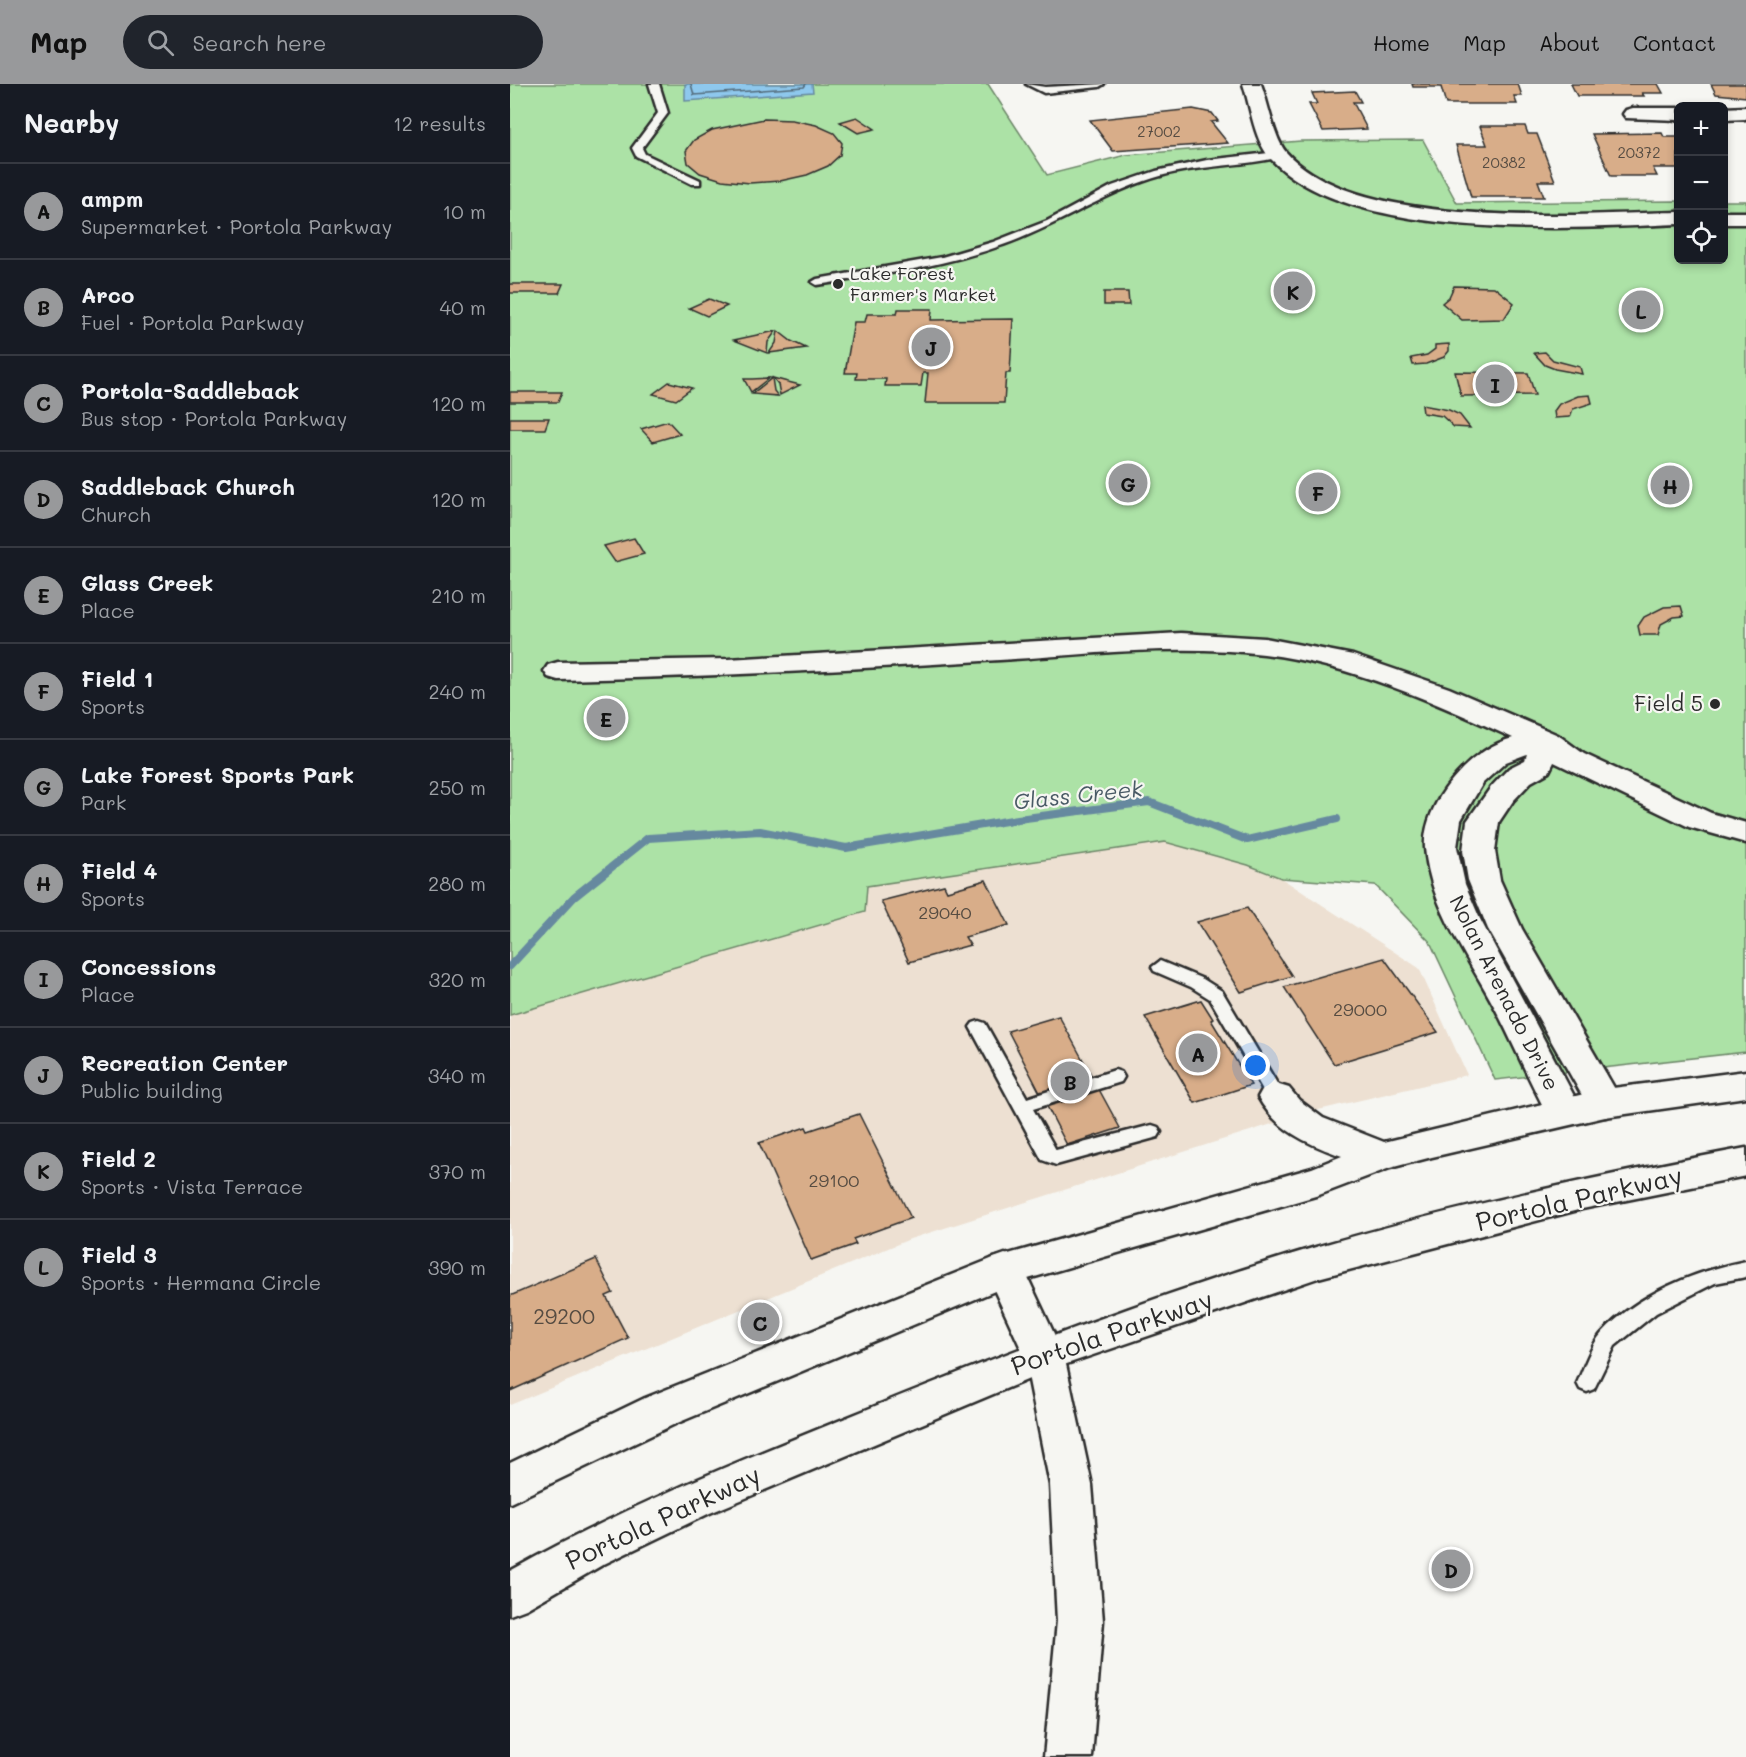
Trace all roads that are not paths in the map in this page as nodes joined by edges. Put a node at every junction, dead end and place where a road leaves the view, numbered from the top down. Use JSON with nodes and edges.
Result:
{"nodes":[{"id":1,"x":654,"y":84,"type":"edge"},
{"id":2,"x":1031,"y":84,"type":"edge"},
{"id":3,"x":1099,"y":84,"type":"edge"},
{"id":4,"x":1252,"y":84,"type":"edge"},
{"id":5,"x":1746,"y":113,"type":"edge"},
{"id":6,"x":1633,"y":114,"type":"dead end"},
{"id":7,"x":1674,"y":114,"type":"edge"},
{"id":8,"x":1728,"y":114,"type":"edge"},
{"id":9,"x":1278,"y":155,"type":"junction"},
{"id":10,"x":696,"y":182,"type":"dead end"},
{"id":11,"x":1674,"y":218,"type":"edge"},
{"id":12,"x":1728,"y":218,"type":"edge"},
{"id":13,"x":1746,"y":218,"type":"edge"},
{"id":14,"x":817,"y":282,"type":"dead end"},
{"id":15,"x":558,"y":671,"type":"dead end"},
{"id":16,"x":1547,"y":742,"type":"junction"},
{"id":17,"x":1746,"y":833,"type":"edge"},
{"id":18,"x":1160,"y":967,"type":"dead end"},
{"id":19,"x":979,"y":1027,"type":"dead end"},
{"id":20,"x":1115,"y":1077,"type":"dead end"},
{"id":21,"x":1746,"y":1084,"type":"edge"},
{"id":22,"x":1276,"y":1097,"type":"joint"},
{"id":23,"x":1605,"y":1103,"type":"junction"},
{"id":24,"x":1021,"y":1106,"type":"junction"},
{"id":25,"x":1564,"y":1111,"type":"junction"},
{"id":26,"x":1152,"y":1132,"type":"dead end"},
{"id":27,"x":1383,"y":1156,"type":"junction"},
{"id":28,"x":1746,"y":1162,"type":"edge"},
{"id":29,"x":1746,"y":1269,"type":"edge"},
{"id":30,"x":1005,"y":1270,"type":"junction"},
{"id":31,"x":1044,"y":1355,"type":"junction"},
{"id":32,"x":1587,"y":1383,"type":"dead end"},
{"id":33,"x":510,"y":1484,"type":"edge"},
{"id":34,"x":510,"y":1594,"type":"edge"},
{"id":35,"x":1068,"y":1757,"type":"edge"}],
"edges":[{"from":1,"to":10,"type":"lane"},
{"from":2,"to":3,"type":"lane"},
{"from":4,"to":9,"type":"street"},
{"from":5,"to":8,"type":"street"},
{"from":6,"to":7,"type":"street"},
{"from":9,"to":11,"type":"street"},
{"from":9,"to":14,"type":"lane"},
{"from":12,"to":13,"type":"street"},
{"from":15,"to":16,"type":"street"},
{"from":16,"to":17,"type":"street"},
{"from":16,"to":23,"type":"street","name":"Nolan Arenado Drive"},
{"from":16,"to":25,"type":"street","name":"Nolan Arenado Drive"},
{"from":18,"to":22,"type":"lane"},
{"from":19,"to":24,"type":"lane"},
{"from":20,"to":24,"type":"lane"},
{"from":21,"to":23,"type":"street"},
{"from":22,"to":27,"type":"street"},
{"from":23,"to":25,"type":"street"},
{"from":24,"to":26,"type":"lane"},
{"from":25,"to":27,"type":"street"},
{"from":27,"to":30,"type":"street"},
{"from":28,"to":31,"type":"street","name":"Portola Parkway"},
{"from":29,"to":32,"type":"lane"},
{"from":30,"to":31,"type":"street"},
{"from":30,"to":33,"type":"street"},
{"from":31,"to":34,"type":"street","name":"Portola Parkway"},
{"from":31,"to":35,"type":"street"}]}
